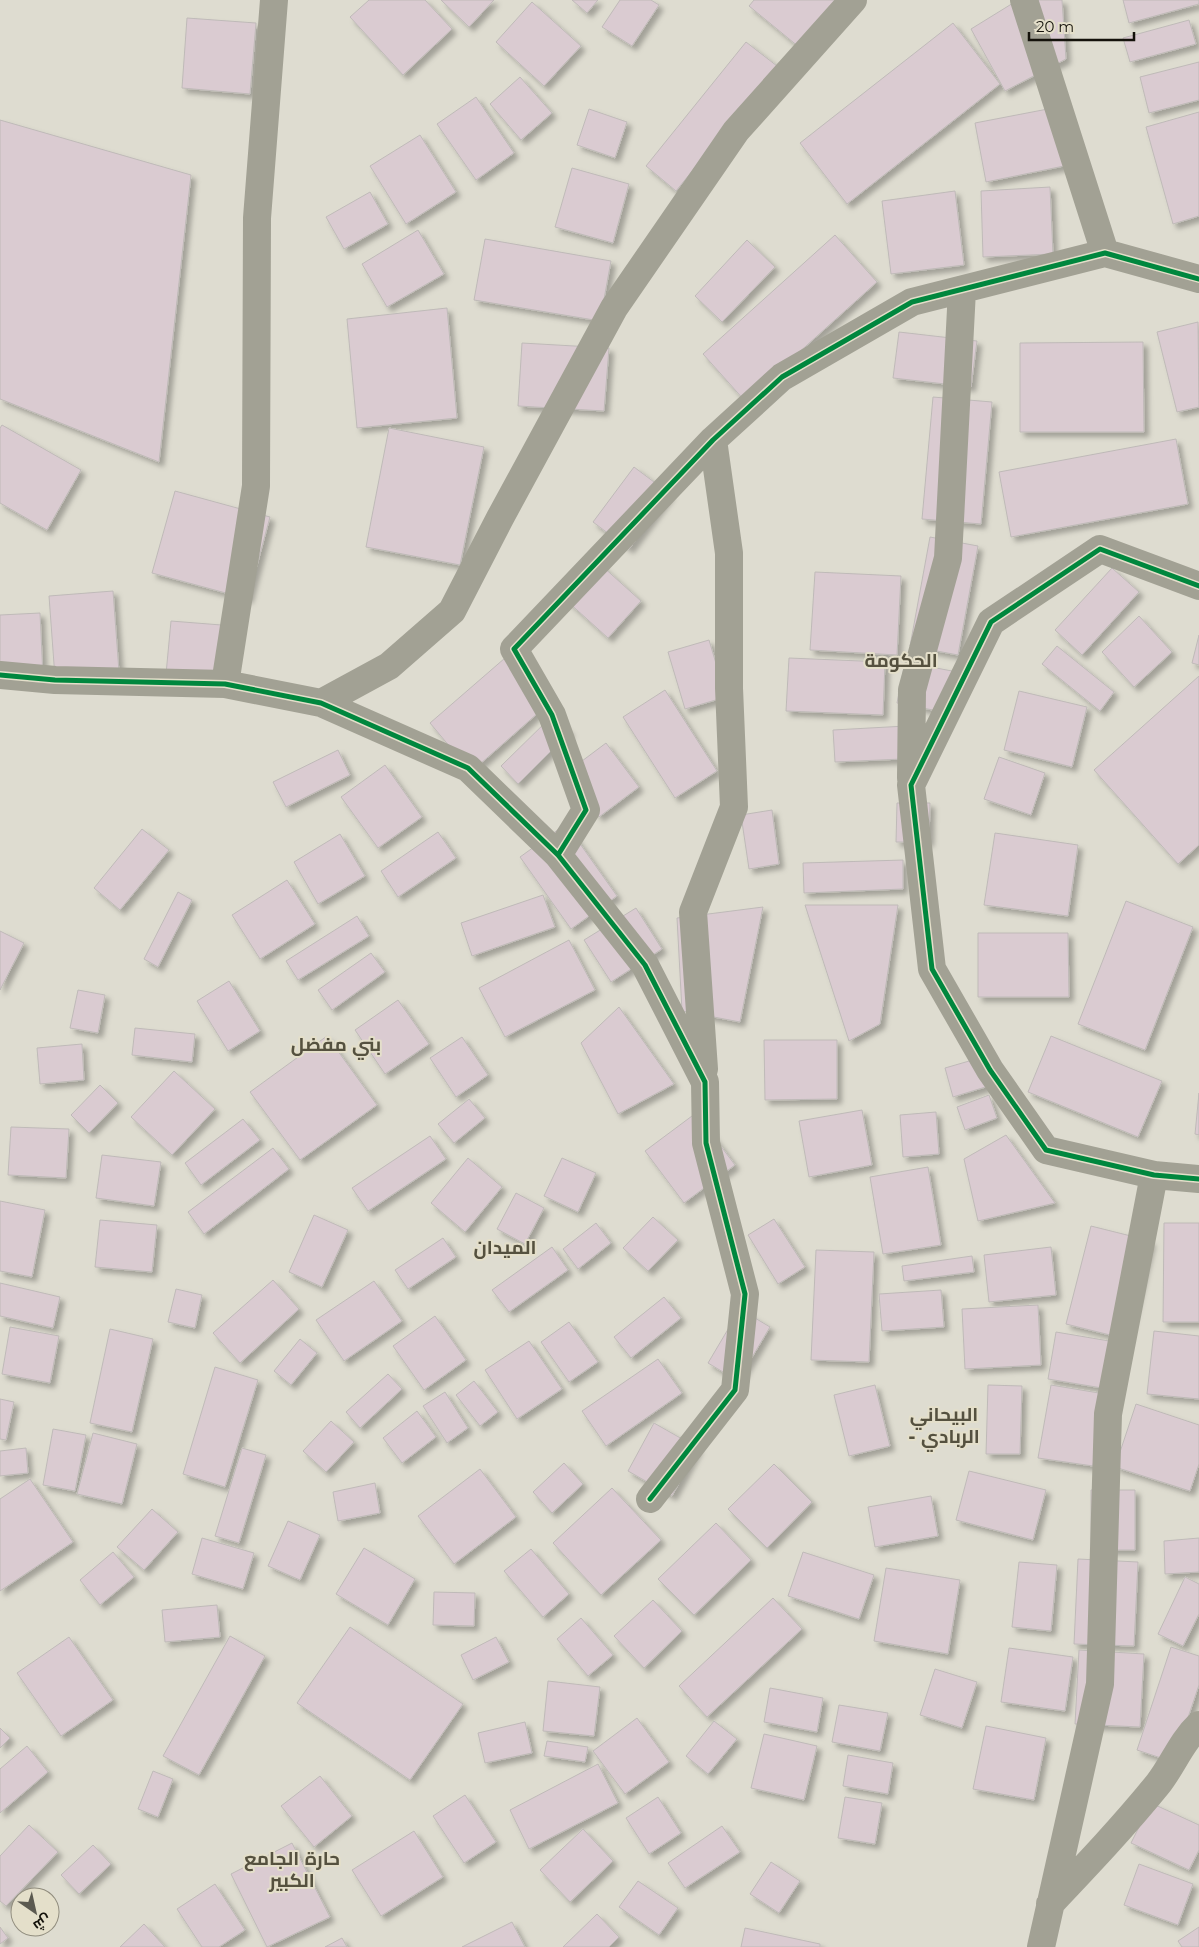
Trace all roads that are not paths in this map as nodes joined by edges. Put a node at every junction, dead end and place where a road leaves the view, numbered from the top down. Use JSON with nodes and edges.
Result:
{"nodes":[{"id":1,"x":274,"y":0,"type":"edge"},
{"id":2,"x":853,"y":0,"type":"edge"},
{"id":3,"x":1024,"y":0,"type":"edge"},
{"id":4,"x":1105,"y":253,"type":"junction"},
{"id":5,"x":1199,"y":279,"type":"edge"},
{"id":6,"x":962,"y":290,"type":"junction"},
{"id":7,"x":713,"y":440,"type":"junction"},
{"id":8,"x":1199,"y":586,"type":"edge"},
{"id":9,"x":0,"y":675,"type":"edge"},
{"id":10,"x":225,"y":684,"type":"junction"},
{"id":11,"x":321,"y":703,"type":"junction"},
{"id":12,"x":911,"y":785,"type":"junction"},
{"id":13,"x":558,"y":855,"type":"junction"},
{"id":14,"x":705,"y":1082,"type":"junction"},
{"id":15,"x":1154,"y":1175,"type":"junction"},
{"id":16,"x":1199,"y":1179,"type":"edge"},
{"id":17,"x":650,"y":1498,"type":"dead end"},
{"id":18,"x":1199,"y":1725,"type":"edge"},
{"id":19,"x":1050,"y":1904,"type":"junction"},
{"id":20,"x":1041,"y":1947,"type":"edge"}],
"edges":[{"from":1,"to":10,"type":"street"},
{"from":2,"to":11,"type":"street"},
{"from":3,"to":4,"type":"street"},
{"from":4,"to":5,"type":"street"},
{"from":4,"to":6,"type":"street"},
{"from":6,"to":7,"type":"street"},
{"from":6,"to":12,"type":"street"},
{"from":7,"to":13,"type":"street"},
{"from":7,"to":14,"type":"street"},
{"from":8,"to":12,"type":"street"},
{"from":9,"to":10,"type":"street"},
{"from":10,"to":11,"type":"street"},
{"from":11,"to":13,"type":"street"},
{"from":12,"to":15,"type":"street"},
{"from":13,"to":14,"type":"street"},
{"from":14,"to":17,"type":"street"},
{"from":15,"to":16,"type":"street"},
{"from":15,"to":19,"type":"street"},
{"from":18,"to":19,"type":"street"},
{"from":19,"to":20,"type":"street"}]}
